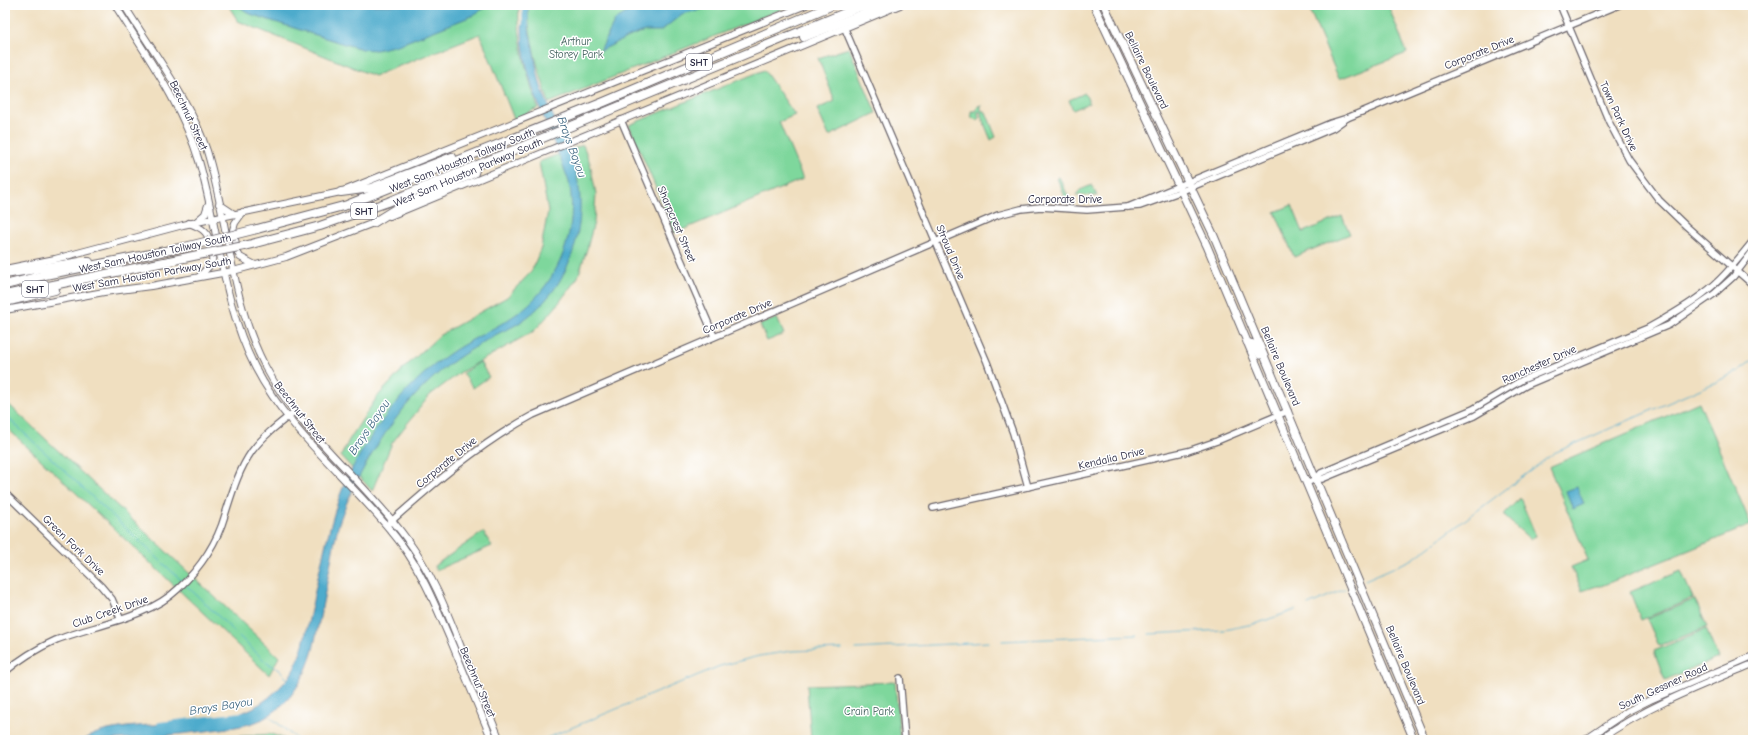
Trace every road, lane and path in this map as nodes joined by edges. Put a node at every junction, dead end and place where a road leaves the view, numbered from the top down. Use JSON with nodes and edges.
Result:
{"nodes":[{"id":1,"x":115,"y":5,"type":"edge"},
{"id":2,"x":124,"y":5,"type":"edge"},
{"id":3,"x":806,"y":5,"type":"edge"},
{"id":4,"x":827,"y":5,"type":"edge"},
{"id":5,"x":833,"y":5,"type":"edge"},
{"id":6,"x":864,"y":5,"type":"edge"},
{"id":7,"x":886,"y":5,"type":"edge"},
{"id":8,"x":900,"y":5,"type":"edge"},
{"id":9,"x":1094,"y":5,"type":"edge"},
{"id":10,"x":1560,"y":5,"type":"edge"},
{"id":11,"x":1620,"y":5,"type":"edge"},
{"id":12,"x":1104,"y":6,"type":"edge"},
{"id":13,"x":811,"y":14,"type":"junction"},
{"id":14,"x":1569,"y":26,"type":"junction"},
{"id":15,"x":845,"y":29,"type":"junction"},
{"id":16,"x":773,"y":44,"type":"junction"},
{"id":17,"x":1114,"y":48,"type":"junction"},
{"id":18,"x":156,"y":57,"type":"junction"},
{"id":19,"x":150,"y":61,"type":"junction"},
{"id":20,"x":1134,"y":68,"type":"junction"},
{"id":21,"x":1125,"y":71,"type":"junction"},
{"id":22,"x":1143,"y":87,"type":"junction"},
{"id":23,"x":189,"y":110,"type":"junction"},
{"id":24,"x":180,"y":114,"type":"junction"},
{"id":25,"x":622,"y":120,"type":"junction"},
{"id":26,"x":477,"y":153,"type":"junction"},
{"id":27,"x":479,"y":165,"type":"junction"},
{"id":28,"x":1190,"y":185,"type":"junction"},
{"id":29,"x":1181,"y":188,"type":"junction"},
{"id":30,"x":341,"y":192,"type":"junction"},
{"id":31,"x":208,"y":199,"type":"junction"},
{"id":32,"x":219,"y":204,"type":"junction"},
{"id":33,"x":243,"y":212,"type":"junction"},
{"id":34,"x":234,"y":214,"type":"junction"},
{"id":35,"x":222,"y":217,"type":"junction"},
{"id":36,"x":212,"y":219,"type":"junction"},
{"id":37,"x":193,"y":222,"type":"junction"},
{"id":38,"x":373,"y":223,"type":"junction"},
{"id":39,"x":1753,"y":241,"type":"edge"},
{"id":40,"x":935,"y":242,"type":"junction"},
{"id":41,"x":1217,"y":242,"type":"junction"},
{"id":42,"x":1207,"y":246,"type":"junction"},
{"id":43,"x":1753,"y":251,"type":"edge"},
{"id":44,"x":102,"y":263,"type":"junction"},
{"id":45,"x":253,"y":266,"type":"junction"},
{"id":46,"x":1732,"y":266,"type":"junction"},
{"id":47,"x":5,"y":269,"type":"edge"},
{"id":48,"x":233,"y":271,"type":"junction"},
{"id":49,"x":1737,"y":271,"type":"junction"},
{"id":50,"x":223,"y":272,"type":"junction"},
{"id":51,"x":5,"y":274,"type":"edge"},
{"id":52,"x":200,"y":276,"type":"junction"},
{"id":53,"x":65,"y":283,"type":"junction"},
{"id":54,"x":5,"y":285,"type":"edge"},
{"id":55,"x":236,"y":285,"type":"junction"},
{"id":56,"x":1753,"y":285,"type":"edge"},
{"id":57,"x":227,"y":289,"type":"junction"},
{"id":58,"x":5,"y":295,"type":"edge"},
{"id":59,"x":1230,"y":301,"type":"junction"},
{"id":60,"x":5,"y":302,"type":"edge"},
{"id":61,"x":1690,"y":308,"type":"junction"},
{"id":62,"x":5,"y":310,"type":"edge"},
{"id":63,"x":245,"y":317,"type":"junction"},
{"id":64,"x":235,"y":320,"type":"junction"},
{"id":65,"x":1638,"y":332,"type":"junction"},
{"id":66,"x":714,"y":336,"type":"junction"},
{"id":67,"x":1256,"y":336,"type":"junction"},
{"id":68,"x":1641,"y":338,"type":"junction"},
{"id":69,"x":1247,"y":342,"type":"junction"},
{"id":70,"x":1595,"y":354,"type":"junction"},
{"id":71,"x":1266,"y":360,"type":"junction"},
{"id":72,"x":265,"y":365,"type":"junction"},
{"id":73,"x":256,"y":370,"type":"junction"},
{"id":74,"x":1537,"y":377,"type":"junction"},
{"id":75,"x":1480,"y":406,"type":"junction"},
{"id":76,"x":1288,"y":411,"type":"junction"},
{"id":77,"x":1484,"y":411,"type":"junction"},
{"id":78,"x":294,"y":412,"type":"junction"},
{"id":79,"x":1277,"y":416,"type":"junction"},
{"id":80,"x":288,"y":417,"type":"junction"},
{"id":81,"x":328,"y":451,"type":"junction"},
{"id":82,"x":1373,"y":451,"type":"junction"},
{"id":83,"x":322,"y":456,"type":"junction"},
{"id":84,"x":1376,"y":458,"type":"junction"},
{"id":85,"x":1349,"y":465,"type":"junction"},
{"id":86,"x":1316,"y":479,"type":"junction"},
{"id":87,"x":1306,"y":483,"type":"junction"},
{"id":88,"x":1028,"y":487,"type":"junction"},
{"id":89,"x":5,"y":493,"type":"edge"},
{"id":90,"x":933,"y":508,"type":"dead end"},
{"id":91,"x":392,"y":521,"type":"junction"},
{"id":92,"x":387,"y":526,"type":"junction"},
{"id":93,"x":425,"y":566,"type":"junction"},
{"id":94,"x":419,"y":571,"type":"junction"},
{"id":95,"x":120,"y":618,"type":"junction"},
{"id":96,"x":450,"y":620,"type":"junction"},
{"id":97,"x":443,"y":623,"type":"junction"},
{"id":98,"x":1752,"y":660,"type":"edge"},
{"id":99,"x":1396,"y":671,"type":"junction"},
{"id":100,"x":5,"y":672,"type":"edge"},
{"id":101,"x":1387,"y":675,"type":"junction"},
{"id":102,"x":1707,"y":675,"type":"junction"},
{"id":103,"x":900,"y":678,"type":"dead end"},
{"id":104,"x":1710,"y":683,"type":"junction"},
{"id":105,"x":1424,"y":737,"type":"edge"},
{"id":106,"x":1414,"y":739,"type":"edge"},
{"id":107,"x":492,"y":740,"type":"edge"},
{"id":108,"x":500,"y":740,"type":"edge"},
{"id":109,"x":905,"y":740,"type":"edge"},
{"id":110,"x":1585,"y":740,"type":"edge"},
{"id":111,"x":1598,"y":740,"type":"edge"}],
"edges":[{"from":1,"to":19,"type":"main road","name":"Beechnut Street"},
{"from":2,"to":18,"type":"main road","name":"Beechnut Street"},
{"from":3,"to":30,"type":"main road"},
{"from":4,"to":13,"type":"highway"},
{"from":5,"to":13,"type":"highway","name":"West Sam Houston Tollway South","number":"SHT"},
{"from":6,"to":16,"type":"highway","name":"West Sam Houston Tollway South","number":"SHT"},
{"from":7,"to":16,"type":"highway"},
{"from":8,"to":15,"type":"main road","name":"West Sam Houston Parkway South"},
{"from":9,"to":17,"type":"main road","name":"Bellaire Boulevard"},
{"from":10,"to":14,"type":"street","name":"Town Park Drive"},
{"from":11,"to":14,"type":"street","name":"Corporate Drive"},
{"from":12,"to":20,"type":"main road","name":"Bellaire Boulevard"},
{"from":13,"to":26,"type":"highway","name":"West Sam Houston Tollway South","number":"SHT"},
{"from":14,"to":28,"type":"street","name":"Corporate Drive"},
{"from":14,"to":46,"type":"street","name":"Town Park Drive"},
{"from":15,"to":25,"type":"main road","name":"West Sam Houston Parkway South"},
{"from":15,"to":40,"type":"street","name":"Stroud Drive"},
{"from":16,"to":27,"type":"highway","name":"West Sam Houston Tollway South","number":"SHT"},
{"from":17,"to":20,"type":"main road"},
{"from":17,"to":21,"type":"main road","name":"Bellaire Boulevard"},
{"from":18,"to":19,"type":"main road"},
{"from":18,"to":23,"type":"main road","name":"Beechnut Street"},
{"from":19,"to":24,"type":"main road","name":"Beechnut Street"},
{"from":20,"to":22,"type":"main road","name":"Bellaire Boulevard"},
{"from":21,"to":22,"type":"main road"},
{"from":21,"to":29,"type":"main road","name":"Bellaire Boulevard"},
{"from":22,"to":28,"type":"main road","name":"Bellaire Boulevard"},
{"from":23,"to":24,"type":"main road"},
{"from":23,"to":32,"type":"main road","name":"Beechnut Street"},
{"from":24,"to":31,"type":"main road","name":"Beechnut Street"},
{"from":25,"to":38,"type":"main road","name":"West Sam Houston Parkway South"},
{"from":25,"to":66,"type":"street","name":"Sharpcrest Street"},
{"from":26,"to":30,"type":"highway"},
{"from":26,"to":44,"type":"highway","name":"West Sam Houston Tollway South","number":"SHT","bridge":true},
{"from":27,"to":38,"type":"highway"},
{"from":27,"to":53,"type":"highway","name":"West Sam Houston Tollway South","number":"SHT","bridge":true},
{"from":28,"to":29,"type":"street","name":"Corporate Drive"},
{"from":28,"to":41,"type":"main road","name":"Bellaire Boulevard"},
{"from":29,"to":40,"type":"street","name":"Corporate Drive"},
{"from":29,"to":42,"type":"main road","name":"Bellaire Boulevard"},
{"from":30,"to":33,"type":"main road"},
{"from":31,"to":36,"type":"main road","name":"Beechnut Street"},
{"from":31,"to":37,"type":"main road"},
{"from":32,"to":34,"type":"main road"},
{"from":32,"to":35,"type":"main road","name":"Beechnut Street"},
{"from":33,"to":34,"type":"main road"},
{"from":33,"to":45,"type":"main road"},
{"from":34,"to":35,"type":"main road"},
{"from":35,"to":36,"type":"main road"},
{"from":35,"to":48,"type":"main road","name":"Beechnut Street"},
{"from":36,"to":37,"type":"main road"},
{"from":36,"to":50,"type":"main road","name":"Beechnut Street"},
{"from":37,"to":47,"type":"main road"},
{"from":37,"to":52,"type":"main road"},
{"from":38,"to":45,"type":"main road","name":"West Sam Houston Parkway South"},
{"from":39,"to":46,"type":"street","name":"Ranchester Drive"},
{"from":40,"to":66,"type":"street","name":"Corporate Drive"},
{"from":40,"to":88,"type":"street","name":"Stroud Drive"},
{"from":41,"to":42,"type":"main road"},
{"from":41,"to":67,"type":"main road","name":"Bellaire Boulevard"},
{"from":42,"to":59,"type":"main road","name":"Bellaire Boulevard"},
{"from":43,"to":49,"type":"street","name":"Ranchester Drive"},
{"from":44,"to":51,"type":"highway"},
{"from":44,"to":54,"type":"highway","name":"West Sam Houston Tollway South","number":"SHT"},
{"from":45,"to":48,"type":"main road","name":"West Sam Houston Parkway South"},
{"from":45,"to":55,"type":"main road"},
{"from":46,"to":49,"type":"street","name":"Town Park Drive"},
{"from":46,"to":61,"type":"street","name":"Ranchester Drive"},
{"from":48,"to":50,"type":"main road","name":"West Sam Houston Parkway South"},
{"from":48,"to":55,"type":"main road","name":"Beechnut Street"},
{"from":49,"to":56,"type":"street","name":"Town Park Drive"},
{"from":49,"to":61,"type":"street","name":"Ranchester Drive"},
{"from":50,"to":52,"type":"main road","name":"West Sam Houston Parkway South"},
{"from":50,"to":57,"type":"main road","name":"Beechnut Street"},
{"from":52,"to":57,"type":"main road"},
{"from":52,"to":62,"type":"main road","name":"West Sam Houston Parkway South"},
{"from":53,"to":58,"type":"highway","name":"West Sam Houston Tollway South","number":"SHT"},
{"from":53,"to":60,"type":"highway"},
{"from":55,"to":63,"type":"main road","name":"Beechnut Street"},
{"from":57,"to":64,"type":"main road","name":"Beechnut Street"},
{"from":59,"to":67,"type":"main road"},
{"from":59,"to":69,"type":"main road","name":"Bellaire Boulevard"},
{"from":61,"to":65,"type":"street","name":"Ranchester Drive"},
{"from":61,"to":68,"type":"street","name":"Ranchester Drive"},
{"from":63,"to":64,"type":"main road"},
{"from":63,"to":72,"type":"main road","name":"Beechnut Street"},
{"from":64,"to":73,"type":"main road","name":"Beechnut Street"},
{"from":65,"to":68,"type":"street"},
{"from":65,"to":70,"type":"street","name":"Ranchester Drive"},
{"from":66,"to":91,"type":"street","name":"Corporate Drive"},
{"from":67,"to":71,"type":"main road","name":"Bellaire Boulevard"},
{"from":68,"to":70,"type":"street","name":"Ranchester Drive"},
{"from":69,"to":71,"type":"main road"},
{"from":69,"to":79,"type":"main road","name":"Bellaire Boulevard"},
{"from":70,"to":74,"type":"street","name":"Ranchester Drive"},
{"from":71,"to":76,"type":"main road","name":"Bellaire Boulevard"},
{"from":72,"to":73,"type":"main road"},
{"from":72,"to":78,"type":"main road","name":"Beechnut Street"},
{"from":73,"to":80,"type":"main road","name":"Beechnut Street"},
{"from":74,"to":75,"type":"street","name":"Ranchester Drive"},
{"from":74,"to":77,"type":"street","name":"Ranchester Drive"},
{"from":75,"to":77,"type":"street"},
{"from":75,"to":82,"type":"street","name":"Ranchester Drive"},
{"from":76,"to":79,"type":"street","name":"Kendalia Drive"},
{"from":76,"to":86,"type":"main road","name":"Bellaire Boulevard"},
{"from":77,"to":84,"type":"street","name":"Ranchester Drive"},
{"from":78,"to":80,"type":"street","name":"Club Creek Drive"},
{"from":78,"to":81,"type":"main road","name":"Beechnut Street"},
{"from":79,"to":87,"type":"main road","name":"Bellaire Boulevard"},
{"from":79,"to":88,"type":"street","name":"Kendalia Drive"},
{"from":80,"to":83,"type":"main road","name":"Beechnut Street"},
{"from":80,"to":95,"type":"street","name":"Club Creek Drive"},
{"from":81,"to":83,"type":"main road"},
{"from":81,"to":91,"type":"main road","name":"Beechnut Street"},
{"from":82,"to":84,"type":"street"},
{"from":82,"to":85,"type":"street","name":"Ranchester Drive"},
{"from":83,"to":92,"type":"main road","name":"Beechnut Street"},
{"from":84,"to":85,"type":"street","name":"Ranchester Drive"},
{"from":85,"to":86,"type":"street","name":"Ranchester Drive"},
{"from":86,"to":87,"type":"street","name":"Ranchester Drive"},
{"from":86,"to":99,"type":"main road","name":"Bellaire Boulevard"},
{"from":87,"to":101,"type":"main road","name":"Bellaire Boulevard"},
{"from":88,"to":90,"type":"street","name":"Kendalia Drive"},
{"from":89,"to":95,"type":"street","name":"Green Fork Drive"},
{"from":91,"to":92,"type":"street","name":"Corporate Drive"},
{"from":91,"to":93,"type":"main road","name":"Beechnut Street"},
{"from":92,"to":94,"type":"main road","name":"Beechnut Street"},
{"from":93,"to":94,"type":"main road"},
{"from":93,"to":96,"type":"main road","name":"Beechnut Street"},
{"from":94,"to":97,"type":"main road","name":"Beechnut Street"},
{"from":95,"to":100,"type":"street","name":"Club Creek Drive"},
{"from":96,"to":97,"type":"main road"},
{"from":96,"to":108,"type":"main road","name":"Beechnut Street"},
{"from":97,"to":107,"type":"main road","name":"Beechnut Street"},
{"from":98,"to":102,"type":"main road","name":"South Gessner Road"},
{"from":98,"to":104,"type":"main road","name":"South Gessner Road"},
{"from":99,"to":101,"type":"main road"},
{"from":99,"to":105,"type":"main road","name":"Bellaire Boulevard"},
{"from":101,"to":106,"type":"main road","name":"Bellaire Boulevard"},
{"from":102,"to":104,"type":"main road"},
{"from":102,"to":110,"type":"main road","name":"South Gessner Road"},
{"from":103,"to":109,"type":"street"},
{"from":104,"to":111,"type":"main road","name":"South Gessner Road"},
{"from":105,"to":106,"type":"main road"}]}
